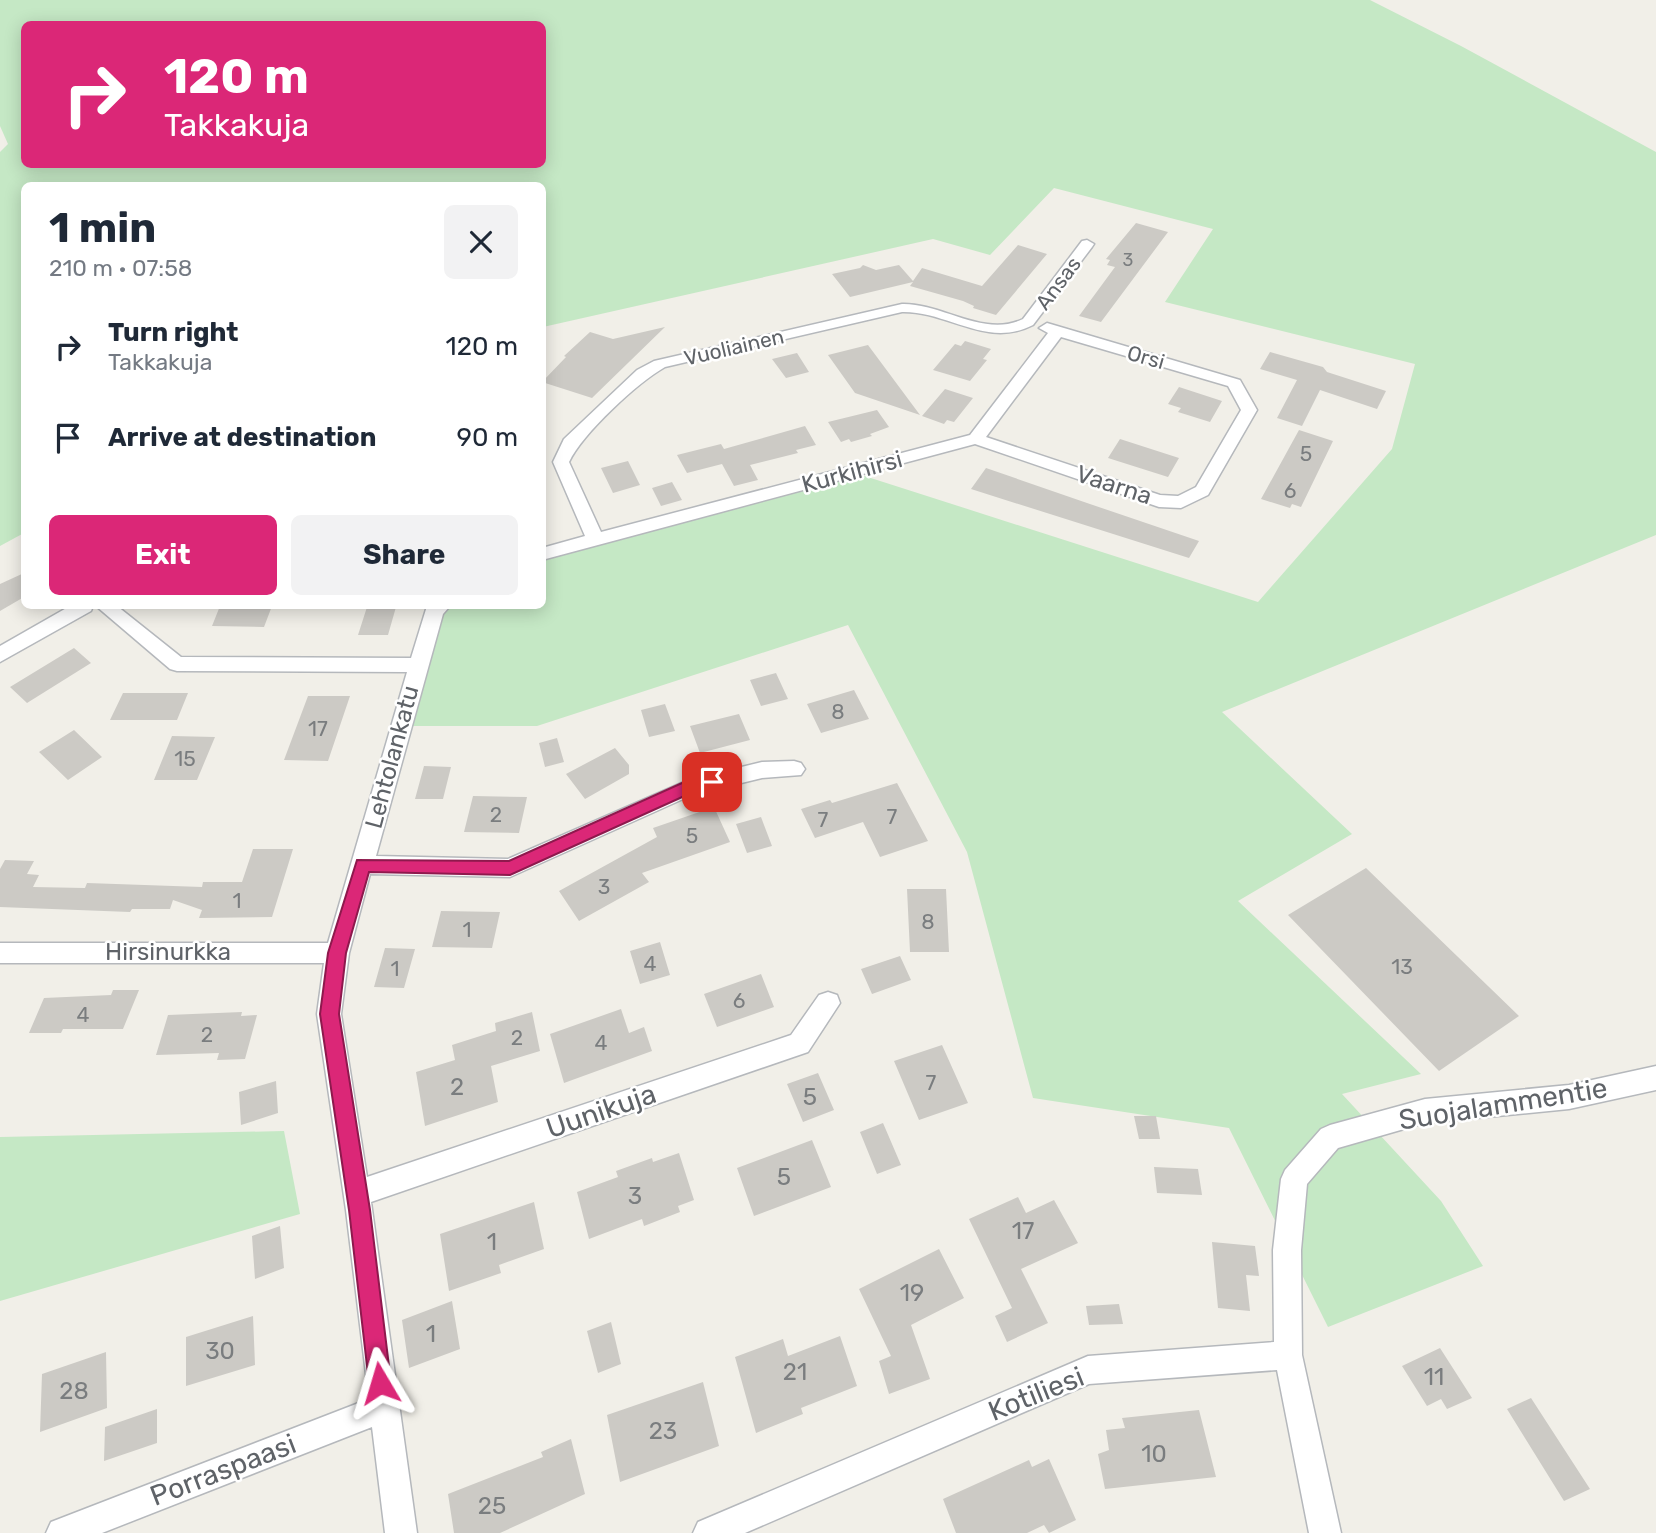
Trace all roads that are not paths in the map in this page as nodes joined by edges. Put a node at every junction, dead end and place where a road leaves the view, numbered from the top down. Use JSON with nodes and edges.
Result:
{"nodes":[{"id":1,"x":1087,"y":244,"type":"dead end"},
{"id":2,"x":1028,"y":322,"type":"junction"},
{"id":3,"x":1058,"y":331,"type":"junction"},
{"id":4,"x":1250,"y":410,"type":"joint"},
{"id":5,"x":976,"y":439,"type":"junction"},
{"id":6,"x":596,"y":541,"type":"junction"},
{"id":7,"x":546,"y":553,"type":"edge"},
{"id":8,"x":79,"y":609,"type":"edge"},
{"id":9,"x":109,"y":609,"type":"edge"},
{"id":10,"x":436,"y":609,"type":"edge"},
{"id":11,"x":0,"y":655,"type":"edge"},
{"id":12,"x":417,"y":665,"type":"junction"},
{"id":13,"x":794,"y":769,"type":"dead end"},
{"id":14,"x":363,"y":865,"type":"junction"},
{"id":15,"x":0,"y":953,"type":"edge"},
{"id":16,"x":337,"y":953,"type":"junction"},
{"id":17,"x":828,"y":1003,"type":"dead end"},
{"id":18,"x":1656,"y":1078,"type":"edge"},
{"id":19,"x":356,"y":1194,"type":"junction"},
{"id":20,"x":1288,"y":1355,"type":"junction"},
{"id":21,"x":383,"y":1408,"type":"junction"},
{"id":22,"x":62,"y":1533,"type":"edge"},
{"id":23,"x":401,"y":1533,"type":"edge"},
{"id":24,"x":709,"y":1533,"type":"edge"},
{"id":25,"x":1325,"y":1533,"type":"edge"}],
"edges":[{"from":1,"to":2,"type":"street","name":"Ansas"},
{"from":2,"to":3,"type":"street","name":"Orsi"},
{"from":2,"to":6,"type":"street","name":"Vuoliainen"},
{"from":3,"to":4,"type":"street","name":"Orsi"},
{"from":3,"to":5,"type":"street"},
{"from":4,"to":5,"type":"street","name":"Vaarna"},
{"from":5,"to":6,"type":"street","name":"Kurkihirsi"},
{"from":6,"to":7,"type":"street"},
{"from":8,"to":11,"type":"street"},
{"from":9,"to":12,"type":"street"},
{"from":10,"to":12,"type":"street","name":"Lehtolankatu"},
{"from":12,"to":14,"type":"street","name":"Lehtolankatu"},
{"from":13,"to":14,"type":"street"},
{"from":14,"to":16,"type":"street","name":"Lehtolankatu"},
{"from":15,"to":16,"type":"street","name":"Hirsinurkka"},
{"from":16,"to":19,"type":"street","name":"Lehtolankatu"},
{"from":17,"to":19,"type":"street","name":"Uunikuja"},
{"from":18,"to":20,"type":"street","name":"Suojalammentie"},
{"from":19,"to":21,"type":"street","name":"Lehtolankatu"},
{"from":20,"to":24,"type":"street","name":"Kotiliesi"},
{"from":20,"to":25,"type":"street"},
{"from":21,"to":22,"type":"street","name":"Porraspaasi"},
{"from":21,"to":23,"type":"street","name":"Lehtolankatu"}]}
